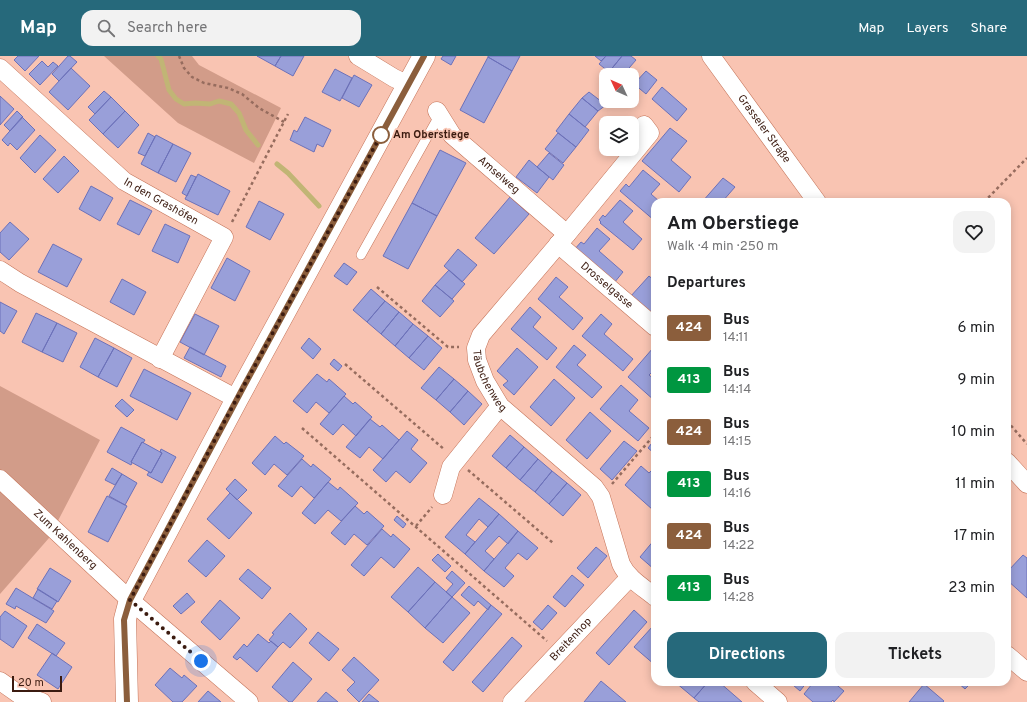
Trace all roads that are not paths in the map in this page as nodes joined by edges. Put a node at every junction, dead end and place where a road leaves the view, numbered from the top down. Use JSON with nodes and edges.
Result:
{"nodes":[{"id":1,"x":358,"y":56,"type":"edge"},
{"id":2,"x":424,"y":56,"type":"edge"},
{"id":3,"x":711,"y":56,"type":"edge"},
{"id":4,"x":0,"y":68,"type":"edge"},
{"id":5,"x":409,"y":85,"type":"junction"},
{"id":6,"x":438,"y":114,"type":"joint"},
{"id":7,"x":644,"y":125,"type":"dead end"},
{"id":8,"x":814,"y":198,"type":"edge"},
{"id":9,"x":562,"y":239,"type":"junction"},
{"id":10,"x":361,"y":255,"type":"dead end"},
{"id":11,"x":0,"y":270,"type":"edge"},
{"id":12,"x":651,"y":323,"type":"edge"},
{"id":13,"x":160,"y":358,"type":"junction"},
{"id":14,"x":237,"y":399,"type":"junction"},
{"id":15,"x":500,"y":406,"type":"junction"},
{"id":16,"x":1011,"y":466,"type":"edge"},
{"id":17,"x":0,"y":480,"type":"edge"},
{"id":18,"x":1027,"y":484,"type":"edge"},
{"id":19,"x":443,"y":495,"type":"road end"},
{"id":20,"x":630,"y":578,"type":"junction"},
{"id":21,"x":651,"y":594,"type":"edge"},
{"id":22,"x":130,"y":600,"type":"junction"},
{"id":23,"x":1011,"y":658,"type":"edge"},
{"id":24,"x":1027,"y":672,"type":"edge"},
{"id":25,"x":0,"y":680,"type":"edge"},
{"id":26,"x":760,"y":686,"type":"edge"},
{"id":27,"x":519,"y":700,"type":"edge"},
{"id":28,"x":30,"y":702,"type":"edge"},
{"id":29,"x":42,"y":702,"type":"edge"},
{"id":30,"x":127,"y":702,"type":"edge"},
{"id":31,"x":249,"y":702,"type":"edge"},
{"id":32,"x":778,"y":702,"type":"edge"}],
"edges":[{"from":1,"to":5,"type":"street"},
{"from":2,"to":5,"type":"street"},
{"from":3,"to":8,"type":"street","name":"Grasseler Straße"},
{"from":4,"to":13,"type":"street","name":"In den Grashöfen"},
{"from":5,"to":14,"type":"street"},
{"from":6,"to":9,"type":"street","name":"Amselweg"},
{"from":6,"to":10,"type":"lane"},
{"from":7,"to":9,"type":"street","name":"Täubchenweg"},
{"from":9,"to":12,"type":"street","name":"Drosselgasse"},
{"from":9,"to":15,"type":"street","name":"Täubchenweg"},
{"from":11,"to":13,"type":"street"},
{"from":13,"to":14,"type":"street"},
{"from":14,"to":22,"type":"street"},
{"from":15,"to":19,"type":"street"},
{"from":15,"to":20,"type":"street","name":"Täubchenweg"},
{"from":16,"to":18,"type":"street"},
{"from":17,"to":22,"type":"street","name":"Zum Kahlenberg"},
{"from":20,"to":21,"type":"street"},
{"from":20,"to":27,"type":"street","name":"Breitenhop"},
{"from":22,"to":30,"type":"street"},
{"from":22,"to":31,"type":"street","name":"Zum Kahlenberg"},
{"from":23,"to":24,"type":"street"},
{"from":25,"to":28,"type":"street"},
{"from":26,"to":32,"type":"street"},
{"from":28,"to":29,"type":"street"}]}
